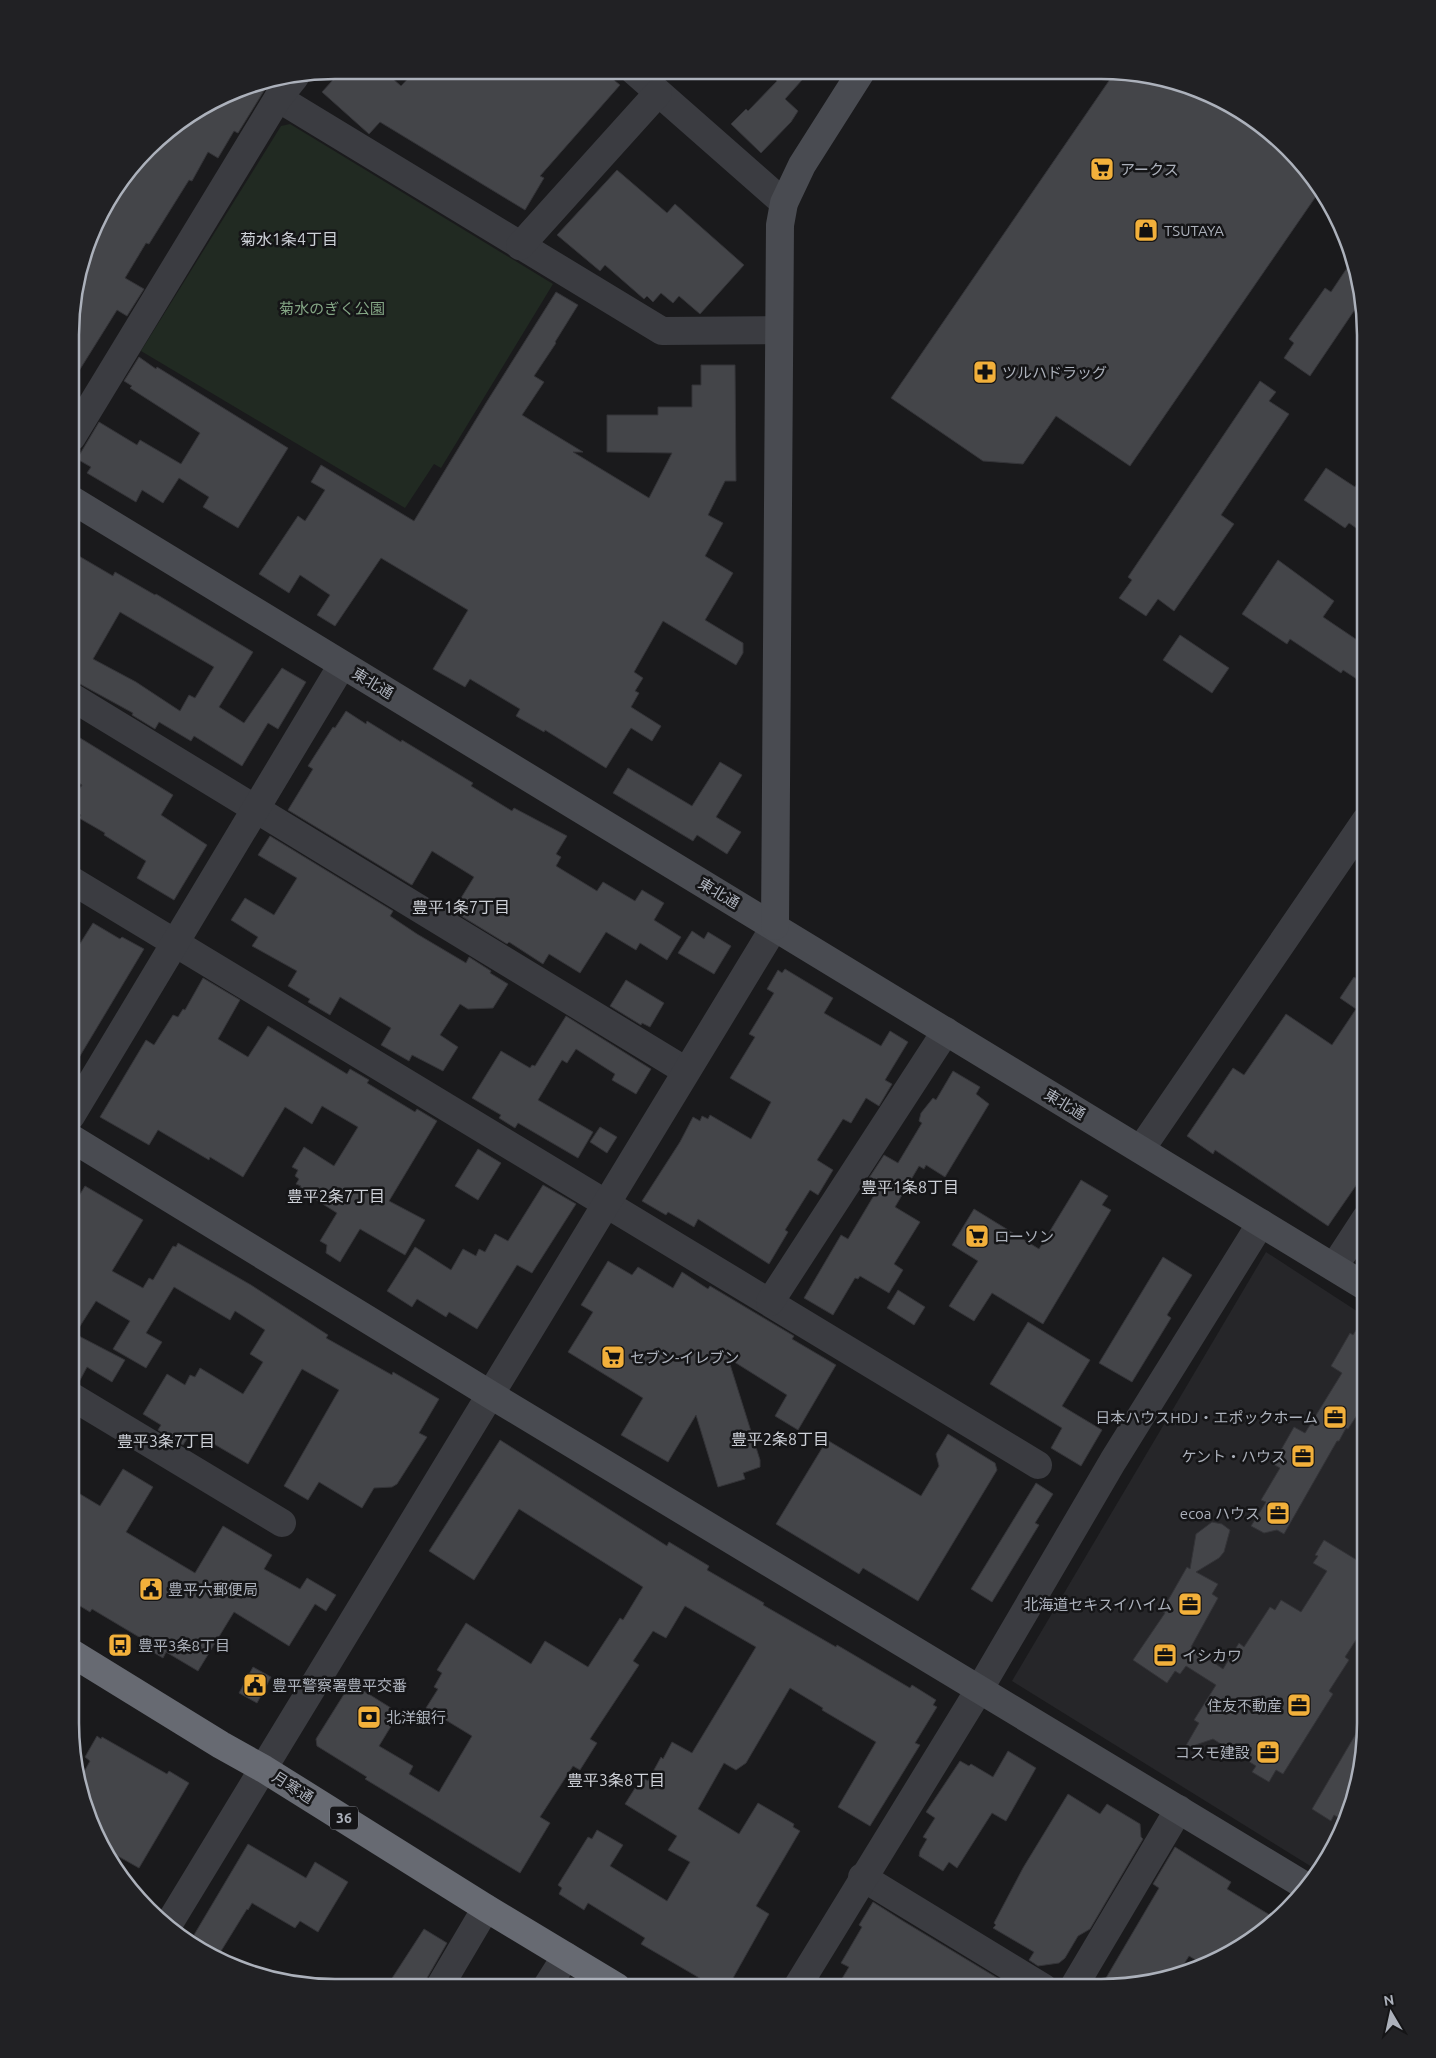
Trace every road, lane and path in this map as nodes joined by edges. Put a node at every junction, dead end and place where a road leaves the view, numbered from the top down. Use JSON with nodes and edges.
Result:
{"nodes":[{"id":1,"x":643,"y":79,"type":"edge"},
{"id":2,"x":857,"y":79,"type":"edge"},
{"id":3,"x":290,"y":83,"type":"edge"},
{"id":4,"x":658,"y":92,"type":"junction"},
{"id":5,"x":278,"y":98,"type":"junction"},
{"id":6,"x":784,"y":203,"type":"junction"},
{"id":7,"x":520,"y":246,"type":"junction"},
{"id":8,"x":779,"y":330,"type":"junction"},
{"id":9,"x":79,"y":425,"type":"edge"},
{"id":10,"x":79,"y":504,"type":"edge"},
{"id":11,"x":342,"y":665,"type":"junction"},
{"id":12,"x":79,"y":701,"type":"edge"},
{"id":13,"x":256,"y":810,"type":"junction"},
{"id":14,"x":1357,"y":833,"type":"edge"},
{"id":15,"x":79,"y":885,"type":"edge"},
{"id":16,"x":775,"y":926,"type":"junction"},
{"id":17,"x":176,"y":943,"type":"junction"},
{"id":18,"x":946,"y":1031,"type":"junction"},
{"id":19,"x":686,"y":1071,"type":"junction"},
{"id":20,"x":79,"y":1103,"type":"edge"},
{"id":21,"x":79,"y":1143,"type":"edge"},
{"id":22,"x":1141,"y":1149,"type":"junction"},
{"id":23,"x":607,"y":1203,"type":"junction"},
{"id":24,"x":1261,"y":1223,"type":"junction"},
{"id":25,"x":1357,"y":1232,"type":"edge"},
{"id":26,"x":1334,"y":1267,"type":"junction"},
{"id":27,"x":1357,"y":1281,"type":"edge"},
{"id":28,"x":770,"y":1302,"type":"junction"},
{"id":29,"x":491,"y":1395,"type":"junction"},
{"id":30,"x":79,"y":1401,"type":"edge"},
{"id":31,"x":1038,"y":1465,"type":"dead end"},
{"id":32,"x":282,"y":1523,"type":"dead end"},
{"id":33,"x":79,"y":1658,"type":"edge"},
{"id":34,"x":979,"y":1690,"type":"junction"},
{"id":35,"x":264,"y":1769,"type":"junction"},
{"id":36,"x":1178,"y":1809,"type":"junction"},
{"id":37,"x":862,"y":1877,"type":"junction"},
{"id":38,"x":1301,"y":1883,"type":"edge"},
{"id":39,"x":486,"y":1908,"type":"junction"},
{"id":40,"x":172,"y":1921,"type":"edge"},
{"id":41,"x":566,"y":1956,"type":"junction"},
{"id":42,"x":444,"y":1979,"type":"edge"},
{"id":43,"x":551,"y":1979,"type":"edge"},
{"id":44,"x":604,"y":1979,"type":"edge"},
{"id":45,"x":802,"y":1979,"type":"edge"},
{"id":46,"x":1029,"y":1979,"type":"edge"},
{"id":47,"x":1078,"y":1979,"type":"edge"}],
"edges":[{"from":1,"to":4,"type":"street"},
{"from":2,"to":6,"type":"street"},
{"from":3,"to":5,"type":"street"},
{"from":4,"to":6,"type":"street"},
{"from":4,"to":7,"type":"street"},
{"from":5,"to":7,"type":"street"},
{"from":5,"to":9,"type":"street"},
{"from":6,"to":8,"type":"street"},
{"from":7,"to":8,"type":"street"},
{"from":8,"to":16,"type":"street"},
{"from":10,"to":11,"type":"street","name":"東北通"},
{"from":11,"to":13,"type":"street"},
{"from":11,"to":16,"type":"street","name":"東北通"},
{"from":12,"to":13,"type":"street"},
{"from":13,"to":17,"type":"street"},
{"from":13,"to":19,"type":"street"},
{"from":14,"to":22,"type":"street"},
{"from":15,"to":17,"type":"street"},
{"from":16,"to":18,"type":"street","name":"東北通"},
{"from":16,"to":19,"type":"street"},
{"from":17,"to":20,"type":"street"},
{"from":17,"to":23,"type":"street"},
{"from":18,"to":22,"type":"street","name":"東北通"},
{"from":18,"to":28,"type":"street"},
{"from":19,"to":23,"type":"street"},
{"from":21,"to":29,"type":"street"},
{"from":22,"to":24,"type":"street","name":"東北通"},
{"from":23,"to":28,"type":"street"},
{"from":23,"to":29,"type":"street"},
{"from":24,"to":26,"type":"street","name":"東北通"},
{"from":24,"to":34,"type":"street"},
{"from":25,"to":26,"type":"street"},
{"from":26,"to":27,"type":"street","name":"東北通"},
{"from":28,"to":31,"type":"street"},
{"from":29,"to":34,"type":"street"},
{"from":29,"to":35,"type":"street"},
{"from":30,"to":32,"type":"street"},
{"from":33,"to":35,"type":"highway","name":"月寒通","number":"36"},
{"from":34,"to":36,"type":"street"},
{"from":34,"to":37,"type":"street"},
{"from":35,"to":39,"type":"highway","name":"月寒通","number":"36"},
{"from":35,"to":40,"type":"street"},
{"from":36,"to":38,"type":"street"},
{"from":36,"to":47,"type":"street"},
{"from":37,"to":45,"type":"street"},
{"from":37,"to":46,"type":"street"},
{"from":39,"to":41,"type":"highway","name":"月寒通","number":"36"},
{"from":39,"to":42,"type":"street"},
{"from":41,"to":43,"type":"street"},
{"from":41,"to":44,"type":"highway","name":"月寒通","number":"36"}]}
